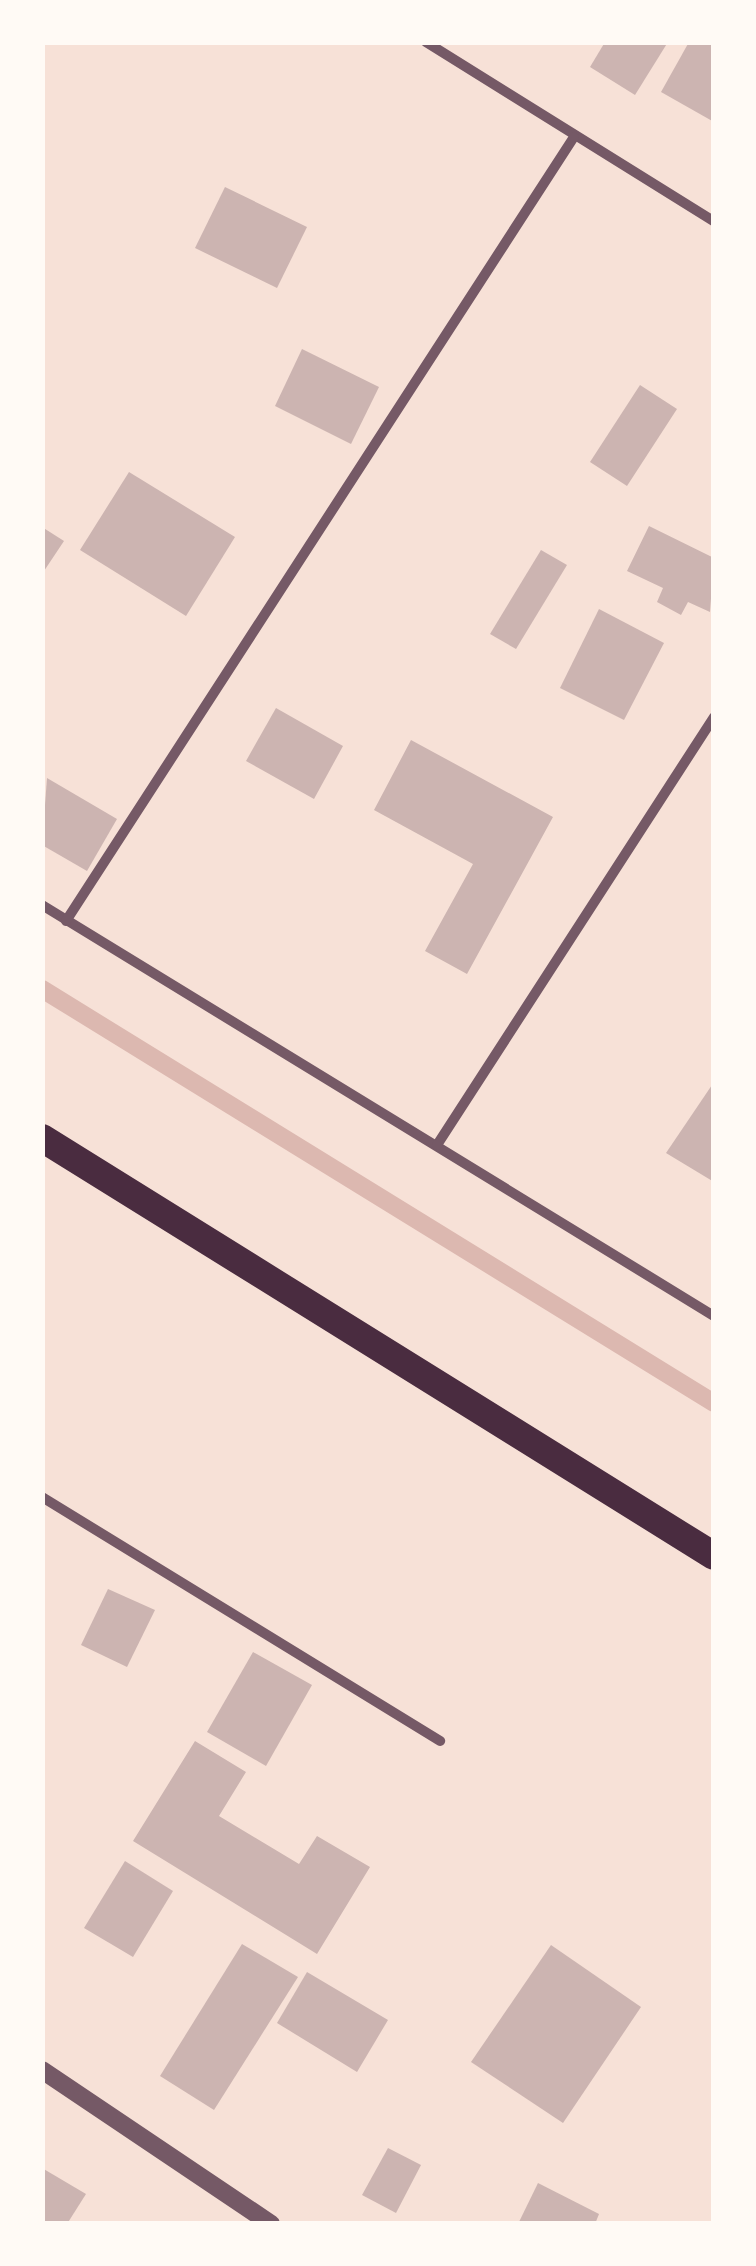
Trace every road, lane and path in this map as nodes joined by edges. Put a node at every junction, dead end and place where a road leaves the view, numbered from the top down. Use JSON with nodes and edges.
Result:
{"nodes":[{"id":1,"x":426,"y":42,"type":"edge"},
{"id":2,"x":574,"y":137,"type":"junction"},
{"id":3,"x":714,"y":221,"type":"edge"},
{"id":4,"x":714,"y":718,"type":"edge"},
{"id":5,"x":42,"y":906,"type":"edge"},
{"id":6,"x":66,"y":921,"type":"junction"},
{"id":7,"x":42,"y":1138,"type":"edge"},
{"id":8,"x":436,"y":1145,"type":"junction"},
{"id":9,"x":714,"y":1316,"type":"edge"},
{"id":10,"x":42,"y":1497,"type":"edge"},
{"id":11,"x":714,"y":1556,"type":"edge"},
{"id":12,"x":440,"y":1741,"type":"dead end"},
{"id":13,"x":42,"y":2070,"type":"edge"},
{"id":14,"x":271,"y":2224,"type":"edge"}],
"edges":[{"from":1,"to":2,"type":"street"},
{"from":2,"to":3,"type":"street"},
{"from":2,"to":6,"type":"street"},
{"from":4,"to":8,"type":"street"},
{"from":5,"to":6,"type":"street"},
{"from":6,"to":8,"type":"street"},
{"from":7,"to":11,"type":"highway"},
{"from":8,"to":9,"type":"street"},
{"from":10,"to":12,"type":"street"},
{"from":13,"to":14,"type":"street"}]}
